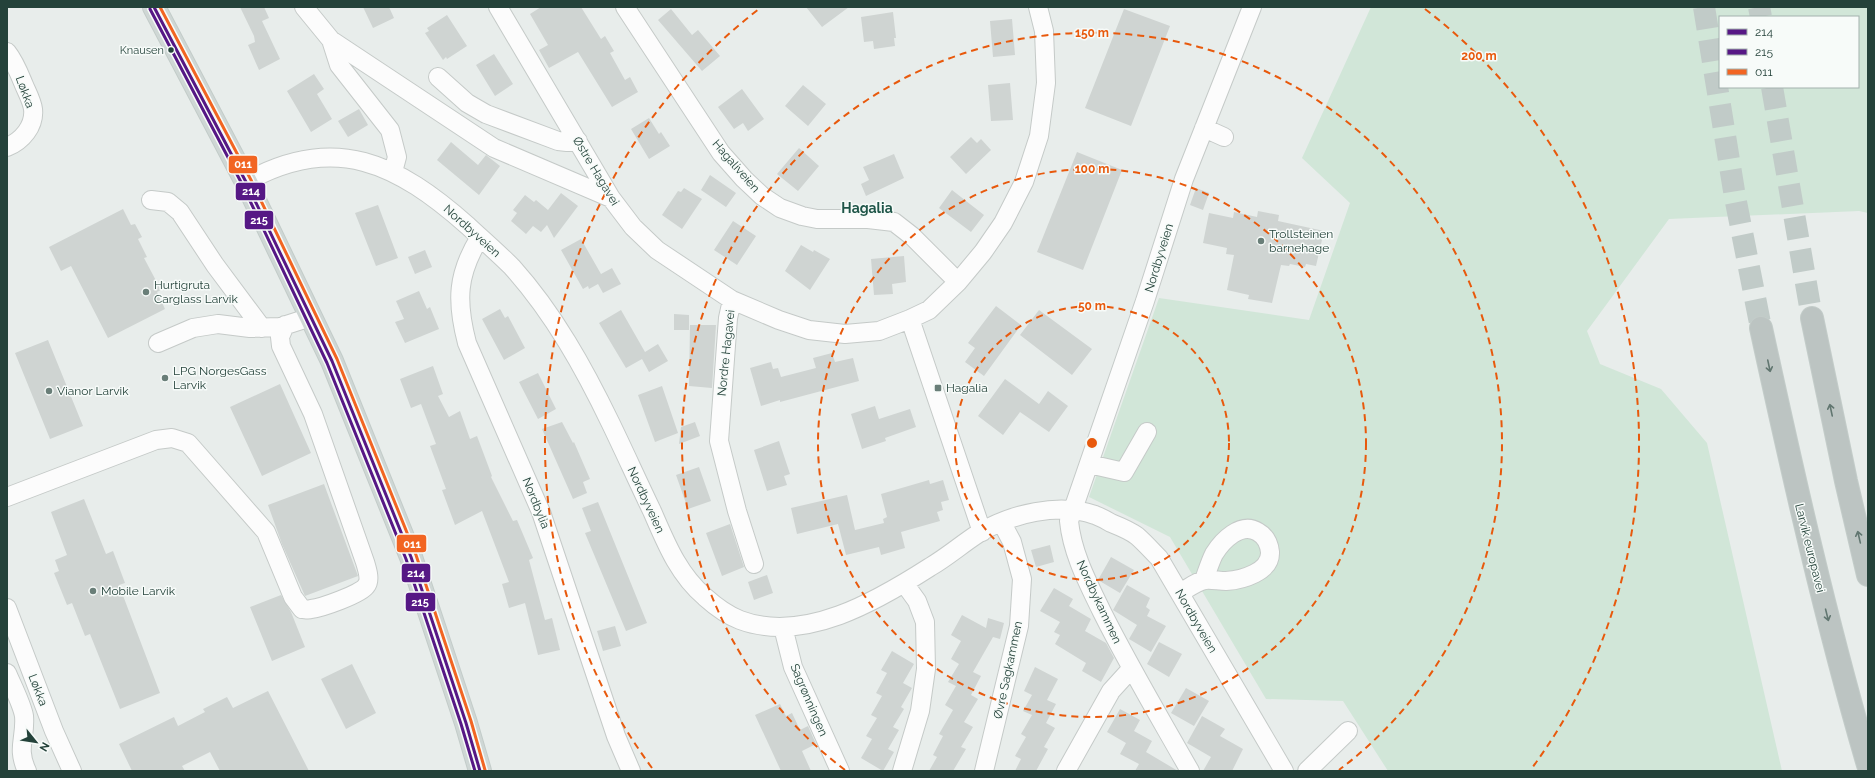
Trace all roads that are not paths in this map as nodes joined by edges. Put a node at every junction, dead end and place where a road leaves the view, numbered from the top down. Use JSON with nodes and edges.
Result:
{"nodes":[{"id":1,"x":154,"y":7,"type":"edge"},
{"id":2,"x":304,"y":7,"type":"edge"},
{"id":3,"x":498,"y":7,"type":"edge"},
{"id":4,"x":625,"y":7,"type":"edge"},
{"id":5,"x":1038,"y":7,"type":"edge"},
{"id":6,"x":1252,"y":7,"type":"edge"},
{"id":7,"x":331,"y":40,"type":"junction"},
{"id":8,"x":7,"y":52,"type":"edge"},
{"id":9,"x":438,"y":77,"type":"dead end"},
{"id":10,"x":1204,"y":128,"type":"junction"},
{"id":11,"x":1224,"y":137,"type":"dead end"},
{"id":12,"x":578,"y":141,"type":"junction"},
{"id":13,"x":7,"y":147,"type":"edge"},
{"id":14,"x":393,"y":172,"type":"junction"},
{"id":15,"x":246,"y":182,"type":"junction"},
{"id":16,"x":611,"y":198,"type":"junction"},
{"id":17,"x":151,"y":200,"type":"dead end"},
{"id":18,"x":480,"y":237,"type":"junction"},
{"id":19,"x":958,"y":282,"type":"junction"},
{"id":20,"x":732,"y":300,"type":"junction"},
{"id":21,"x":310,"y":317,"type":"junction"},
{"id":22,"x":1812,"y":318,"type":"tunnel mouth"},
{"id":23,"x":910,"y":319,"type":"junction"},
{"id":24,"x":285,"y":325,"type":"junction"},
{"id":25,"x":262,"y":328,"type":"junction"},
{"id":26,"x":1761,"y":328,"type":"tunnel mouth"},
{"id":27,"x":158,"y":343,"type":"dead end"},
{"id":28,"x":1147,"y":432,"type":"dead end"},
{"id":29,"x":1089,"y":464,"type":"junction"},
{"id":30,"x":7,"y":497,"type":"edge"},
{"id":31,"x":1073,"y":511,"type":"junction"},
{"id":32,"x":1002,"y":523,"type":"junction"},
{"id":33,"x":982,"y":532,"type":"junction"},
{"id":34,"x":754,"y":564,"type":"dead end"},
{"id":35,"x":1868,"y":575,"type":"edge"},
{"id":36,"x":1204,"y":580,"type":"dead end"},
{"id":37,"x":904,"y":583,"type":"junction"},
{"id":38,"x":1180,"y":593,"type":"junction"},
{"id":39,"x":7,"y":608,"type":"edge"},
{"id":40,"x":783,"y":627,"type":"junction"},
{"id":41,"x":1131,"y":669,"type":"junction"},
{"id":42,"x":7,"y":672,"type":"edge"},
{"id":43,"x":1348,"y":731,"type":"dead end"},
{"id":44,"x":1868,"y":765,"type":"edge"},
{"id":45,"x":1282,"y":770,"type":"edge"},
{"id":46,"x":27,"y":771,"type":"edge"},
{"id":47,"x":72,"y":771,"type":"edge"},
{"id":48,"x":480,"y":771,"type":"edge"},
{"id":49,"x":631,"y":771,"type":"edge"},
{"id":50,"x":840,"y":771,"type":"edge"},
{"id":51,"x":902,"y":771,"type":"edge"},
{"id":52,"x":984,"y":771,"type":"edge"},
{"id":53,"x":1066,"y":771,"type":"edge"},
{"id":54,"x":1190,"y":771,"type":"edge"},
{"id":55,"x":1307,"y":771,"type":"edge"}],
"edges":[{"from":1,"to":15,"type":"main road"},
{"from":2,"to":7,"type":"street"},
{"from":3,"to":12,"type":"street","name":"Østre Hagavei"},
{"from":4,"to":19,"type":"street","name":"Hagaliveien"},
{"from":5,"to":19,"type":"street","name":"Nordre Hagavei"},
{"from":6,"to":10,"type":"street","name":"Nordbyveien"},
{"from":7,"to":14,"type":"street"},
{"from":7,"to":16,"type":"street"},
{"from":8,"to":13,"type":"street","name":"Løkka"},
{"from":9,"to":12,"type":"street"},
{"from":10,"to":11,"type":"street"},
{"from":10,"to":29,"type":"street","name":"Nordbyveien"},
{"from":12,"to":16,"type":"street","name":"Østre Hagavei"},
{"from":14,"to":15,"type":"street","name":"Nordbyveien"},
{"from":14,"to":18,"type":"street","name":"Nordbyveien"},
{"from":15,"to":21,"type":"main road"},
{"from":16,"to":20,"type":"street","name":"Østre Hagavei"},
{"from":17,"to":25,"type":"street"},
{"from":18,"to":40,"type":"street","name":"Nordbyveien"},
{"from":18,"to":49,"type":"street","name":"Nordbylia"},
{"from":19,"to":23,"type":"street","name":"Nordre Hagavei"},
{"from":20,"to":23,"type":"street","name":"Nordre Hagavei"},
{"from":20,"to":34,"type":"street","name":"Nordre Hagavei"},
{"from":21,"to":24,"type":"street"},
{"from":21,"to":48,"type":"main road"},
{"from":35,"to":22,"type":"highway","one_way":true},
{"from":23,"to":33,"type":"street"},
{"from":24,"to":25,"type":"street"},
{"from":24,"to":30,"type":"street"},
{"from":25,"to":27,"type":"street"},
{"from":26,"to":44,"type":"highway","name":"Larvik europavei","one_way":true},
{"from":28,"to":29,"type":"street"},
{"from":29,"to":31,"type":"street","name":"Nordbyveien"},
{"from":31,"to":32,"type":"street","name":"Nordbyveien"},
{"from":31,"to":38,"type":"street","name":"Nordbyveien"},
{"from":31,"to":41,"type":"street","name":"Nordbykammen"},
{"from":32,"to":33,"type":"street","name":"Nordbyveien"},
{"from":32,"to":52,"type":"street","name":"Øvre Sagkammen"},
{"from":33,"to":37,"type":"street","name":"Nordbyveien"},
{"from":36,"to":38,"type":"street"},
{"from":37,"to":40,"type":"street","name":"Nordbyveien"},
{"from":37,"to":51,"type":"street"},
{"from":38,"to":45,"type":"street","name":"Nordbyveien"},
{"from":39,"to":47,"type":"street","name":"Løkka"},
{"from":40,"to":50,"type":"street","name":"Sagrønningen"},
{"from":41,"to":53,"type":"street"},
{"from":41,"to":54,"type":"street","name":"Nordbykammen"},
{"from":42,"to":46,"type":"street"},
{"from":43,"to":55,"type":"street"}]}
